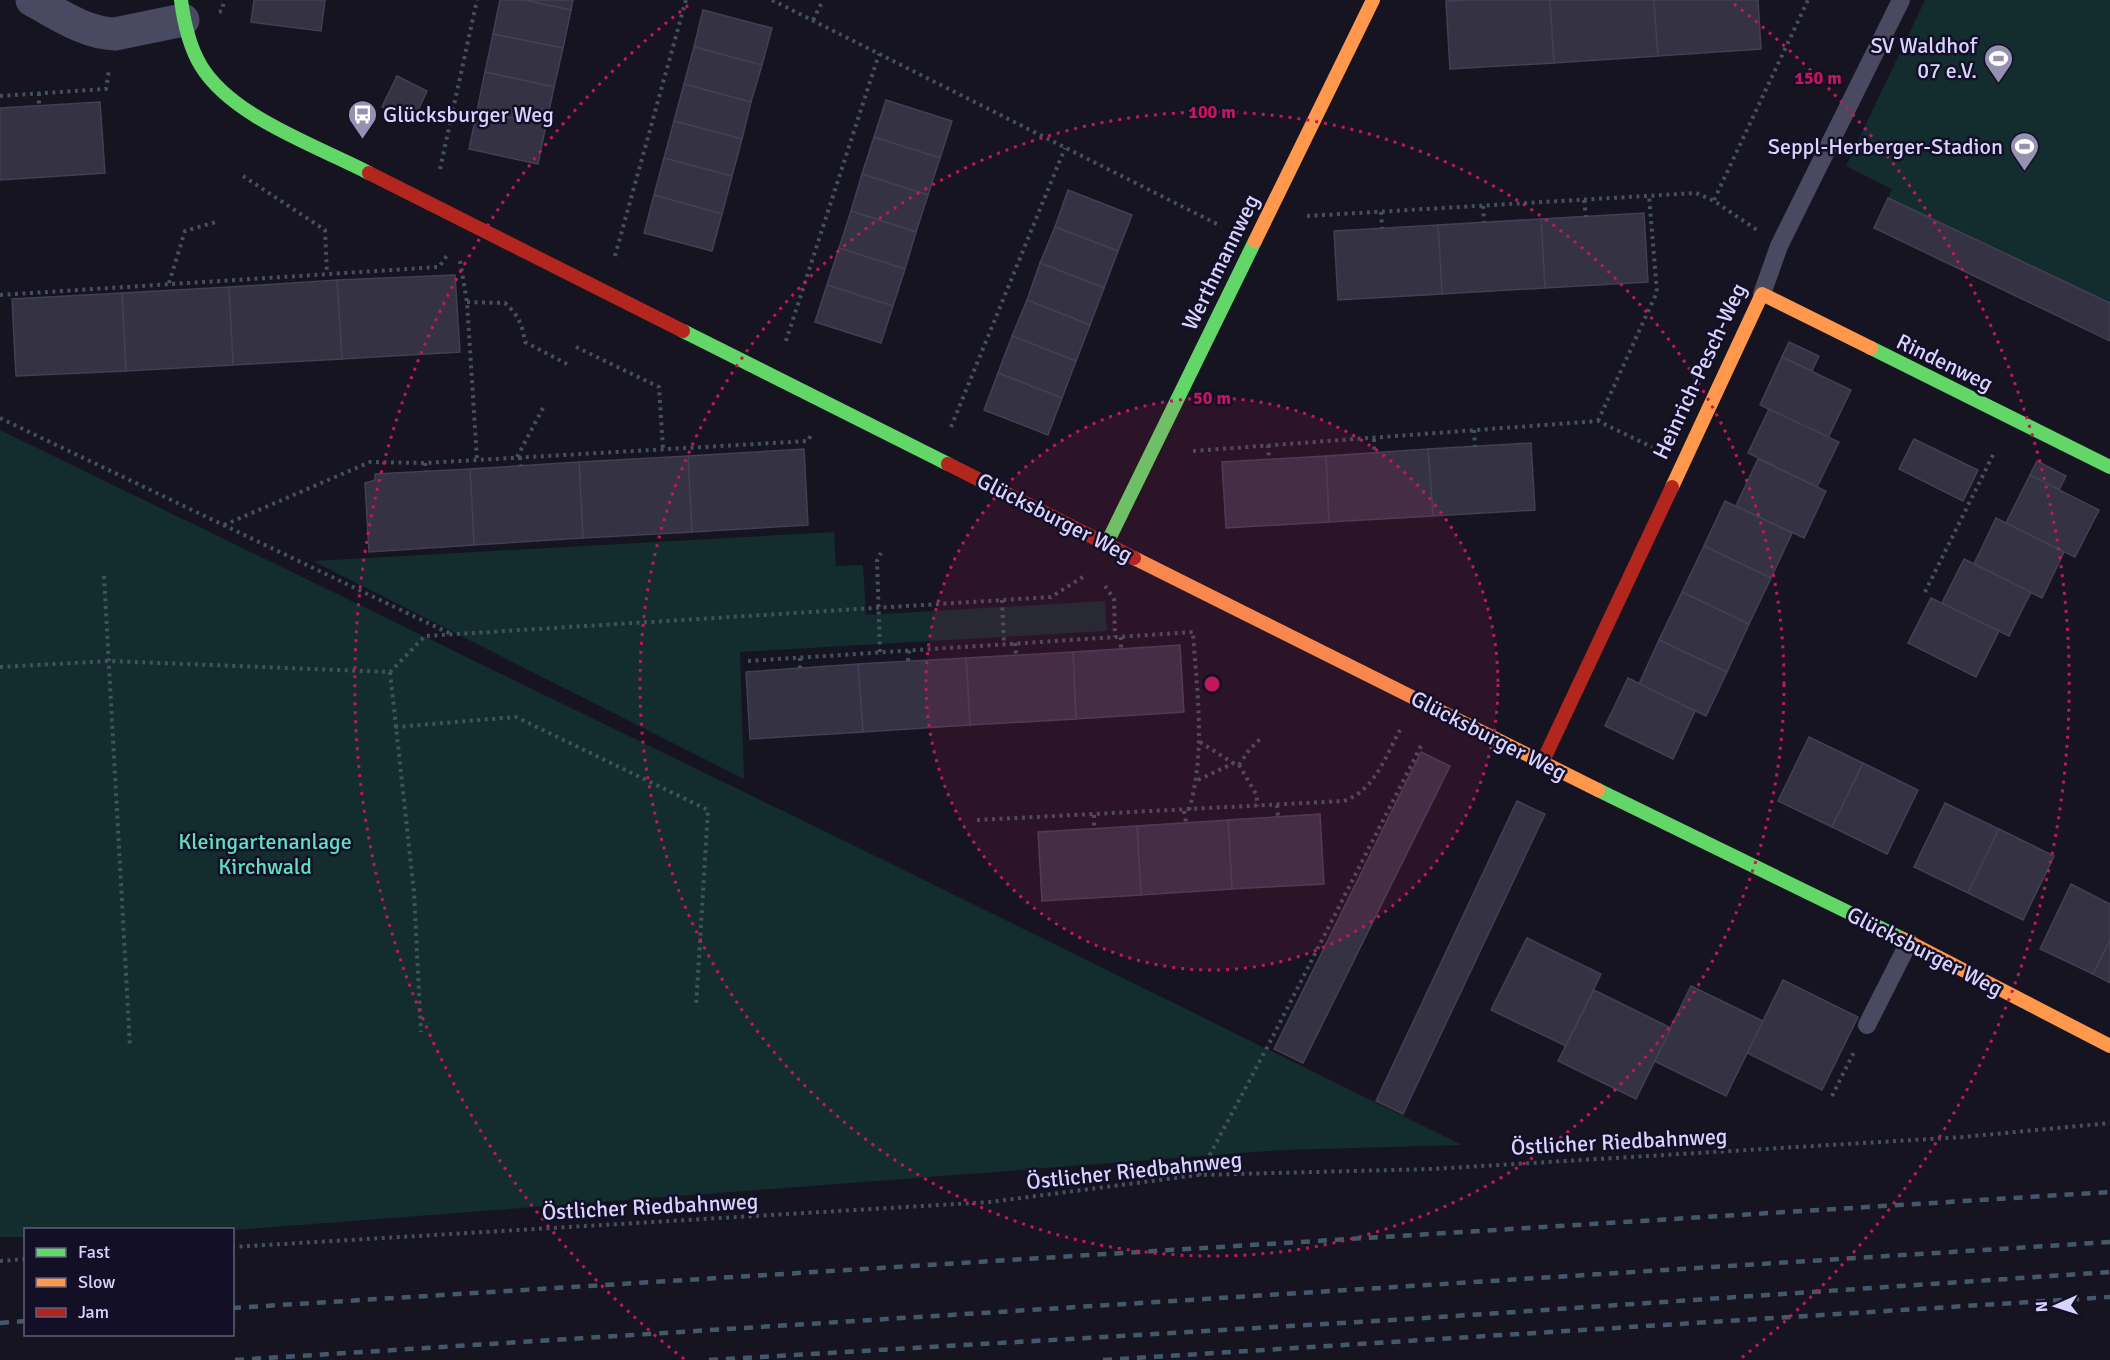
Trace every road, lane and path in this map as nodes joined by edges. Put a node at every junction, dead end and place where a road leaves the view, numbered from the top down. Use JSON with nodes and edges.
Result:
{"nodes":[{"id":1,"x":32,"y":0,"type":"edge"},
{"id":2,"x":477,"y":0,"type":"edge"},
{"id":3,"x":686,"y":0,"type":"edge"},
{"id":4,"x":772,"y":0,"type":"edge"},
{"id":5,"x":823,"y":0,"type":"edge"},
{"id":6,"x":1373,"y":0,"type":"edge"},
{"id":7,"x":1808,"y":0,"type":"edge"},
{"id":8,"x":1901,"y":0,"type":"edge"},
{"id":9,"x":182,"y":10,"type":"edge"},
{"id":10,"x":813,"y":20,"type":"junction"},
{"id":11,"x":115,"y":34,"type":"junction"},
{"id":12,"x":879,"y":54,"type":"junction"},
{"id":13,"x":39,"y":93,"type":"junction"},
{"id":14,"x":0,"y":96,"type":"edge"},
{"id":15,"x":39,"y":105,"type":"dead end"},
{"id":16,"x":1065,"y":148,"type":"junction"},
{"id":17,"x":243,"y":176,"type":"dead end"},
{"id":18,"x":1649,"y":196,"type":"junction"},
{"id":19,"x":1584,"y":200,"type":"junction"},
{"id":20,"x":1714,"y":201,"type":"junction"},
{"id":21,"x":433,"y":205,"type":"junction"},
{"id":22,"x":1483,"y":206,"type":"junction"},
{"id":23,"x":1381,"y":212,"type":"junction"},
{"id":24,"x":1586,"y":217,"type":"dead end"},
{"id":25,"x":1265,"y":219,"type":"junction"},
{"id":26,"x":219,"y":221,"type":"dead end"},
{"id":27,"x":1484,"y":222,"type":"dead end"},
{"id":28,"x":1382,"y":228,"type":"dead end"},
{"id":29,"x":1254,"y":242,"type":"junction"},
{"id":30,"x":1779,"y":246,"type":"junction"},
{"id":31,"x":389,"y":270,"type":"junction"},
{"id":32,"x":327,"y":274,"type":"junction"},
{"id":33,"x":285,"y":276,"type":"junction"},
{"id":34,"x":389,"y":278,"type":"dead end"},
{"id":35,"x":170,"y":283,"type":"junction"},
{"id":36,"x":285,"y":283,"type":"dead end"},
{"id":37,"x":70,"y":289,"type":"junction"},
{"id":38,"x":173,"y":290,"type":"dead end"},
{"id":39,"x":605,"y":291,"type":"junction"},
{"id":40,"x":1762,"y":294,"type":"junction"},
{"id":41,"x":0,"y":295,"type":"edge"},
{"id":42,"x":71,"y":296,"type":"dead end"},
{"id":43,"x":467,"y":302,"type":"junction"},
{"id":44,"x":576,"y":347,"type":"dead end"},
{"id":45,"x":567,"y":364,"type":"dead end"},
{"id":46,"x":775,"y":376,"type":"junction"},
{"id":47,"x":829,"y":403,"type":"junction"},
{"id":48,"x":543,"y":408,"type":"dead end"},
{"id":49,"x":0,"y":418,"type":"edge"},
{"id":50,"x":2012,"y":418,"type":"junction"},
{"id":51,"x":1598,"y":421,"type":"junction"},
{"id":52,"x":1474,"y":430,"type":"junction"},
{"id":53,"x":1374,"y":439,"type":"junction"},
{"id":54,"x":740,"y":445,"type":"junction"},
{"id":55,"x":1268,"y":445,"type":"junction"},
{"id":56,"x":1475,"y":447,"type":"dead end"},
{"id":57,"x":663,"y":449,"type":"junction"},
{"id":58,"x":628,"y":451,"type":"junction"},
{"id":59,"x":741,"y":453,"type":"dead end"},
{"id":60,"x":1374,"y":453,"type":"dead end"},
{"id":61,"x":1148,"y":455,"type":"junction"},
{"id":62,"x":519,"y":457,"type":"junction"},
{"id":63,"x":629,"y":459,"type":"dead end"},
{"id":64,"x":939,"y":459,"type":"junction"},
{"id":65,"x":1269,"y":459,"type":"dead end"},
{"id":66,"x":477,"y":460,"type":"junction"},
{"id":67,"x":1682,"y":462,"type":"junction"},
{"id":68,"x":425,"y":463,"type":"junction"},
{"id":69,"x":521,"y":466,"type":"dead end"},
{"id":70,"x":2110,"y":467,"type":"edge"},
{"id":71,"x":426,"y":471,"type":"dead end"},
{"id":72,"x":224,"y":525,"type":"junction"},
{"id":73,"x":1107,"y":543,"type":"junction"},
{"id":74,"x":881,"y":553,"type":"dead end"},
{"id":75,"x":1095,"y":569,"type":"junction"},
{"id":76,"x":104,"y":576,"type":"dead end"},
{"id":77,"x":1204,"y":592,"type":"junction"},
{"id":78,"x":1925,"y":592,"type":"dead end"},
{"id":79,"x":1002,"y":600,"type":"junction"},
{"id":80,"x":878,"y":607,"type":"junction"},
{"id":81,"x":1193,"y":632,"type":"junction"},
{"id":82,"x":452,"y":634,"type":"junction"},
{"id":83,"x":1118,"y":637,"type":"junction"},
{"id":84,"x":1015,"y":643,"type":"junction"},
{"id":85,"x":1004,"y":644,"type":"junction"},
{"id":86,"x":1121,"y":649,"type":"dead end"},
{"id":87,"x":909,"y":650,"type":"junction"},
{"id":88,"x":880,"y":652,"type":"junction"},
{"id":89,"x":1016,"y":655,"type":"dead end"},
{"id":90,"x":800,"y":658,"type":"junction"},
{"id":91,"x":748,"y":661,"type":"dead end"},
{"id":92,"x":109,"y":662,"type":"junction"},
{"id":93,"x":908,"y":662,"type":"dead end"},
{"id":94,"x":0,"y":667,"type":"edge"},
{"id":95,"x":800,"y":668,"type":"dead end"},
{"id":96,"x":390,"y":672,"type":"junction"},
{"id":97,"x":1417,"y":699,"type":"junction"},
{"id":98,"x":1439,"y":710,"type":"junction"},
{"id":99,"x":395,"y":727,"type":"junction"},
{"id":100,"x":1261,"y":738,"type":"dead end"},
{"id":101,"x":1200,"y":742,"type":"junction"},
{"id":102,"x":1542,"y":763,"type":"junction"},
{"id":103,"x":1237,"y":764,"type":"junction"},
{"id":104,"x":1198,"y":780,"type":"junction"},
{"id":105,"x":1277,"y":805,"type":"junction"},
{"id":106,"x":1258,"y":806,"type":"junction"},
{"id":107,"x":1187,"y":810,"type":"junction"},
{"id":108,"x":1094,"y":814,"type":"junction"},
{"id":109,"x":1278,"y":816,"type":"dead end"},
{"id":110,"x":977,"y":820,"type":"dead end"},
{"id":111,"x":1186,"y":822,"type":"dead end"},
{"id":112,"x":1094,"y":828,"type":"dead end"},
{"id":113,"x":1909,"y":942,"type":"junction"},
{"id":114,"x":696,"y":1007,"type":"dead end"},
{"id":115,"x":1867,"y":1025,"type":"joint"},
{"id":116,"x":421,"y":1032,"type":"dead end"},
{"id":117,"x":130,"y":1046,"type":"dead end"},
{"id":118,"x":2110,"y":1046,"type":"edge"},
{"id":119,"x":1832,"y":1096,"type":"dead end"},
{"id":120,"x":2110,"y":1123,"type":"edge"},
{"id":121,"x":1198,"y":1175,"type":"junction"},
{"id":122,"x":234,"y":1247,"type":"edge"},
{"id":123,"x":24,"y":1259,"type":"edge"},
{"id":124,"x":0,"y":1260,"type":"edge"}],
"edges":[{"from":1,"to":11,"type":"street","name":"Glücksburger Weg"},
{"from":2,"to":21,"type":"path"},
{"from":3,"to":39,"type":"path"},
{"from":4,"to":10,"type":"path"},
{"from":5,"to":10,"type":"path"},
{"from":6,"to":25,"type":"street","name":"Werthmannweg"},
{"from":7,"to":20,"type":"path"},
{"from":8,"to":30,"type":"lane","name":"Heinrich-Pesch-Weg"},
{"from":9,"to":11,"type":"street","name":"Glücksburger Weg"},
{"from":9,"to":21,"type":"street","name":"Glücksburger Weg"},
{"from":10,"to":12,"type":"path"},
{"from":11,"to":13,"type":"path"},
{"from":12,"to":16,"type":"path"},
{"from":12,"to":46,"type":"path"},
{"from":13,"to":14,"type":"path"},
{"from":13,"to":15,"type":"path"},
{"from":16,"to":29,"type":"path"},
{"from":16,"to":64,"type":"path"},
{"from":17,"to":32,"type":"path"},
{"from":18,"to":19,"type":"path"},
{"from":18,"to":20,"type":"path"},
{"from":18,"to":51,"type":"path"},
{"from":19,"to":22,"type":"path"},
{"from":19,"to":24,"type":"path"},
{"from":20,"to":30,"type":"path"},
{"from":21,"to":39,"type":"street","name":"Glücksburger Weg"},
{"from":22,"to":23,"type":"path"},
{"from":22,"to":27,"type":"path"},
{"from":23,"to":25,"type":"path"},
{"from":23,"to":28,"type":"path"},
{"from":25,"to":29,"type":"street","name":"Werthmannweg"},
{"from":26,"to":35,"type":"path"},
{"from":29,"to":61,"type":"street","name":"Werthmannweg"},
{"from":30,"to":40,"type":"lane","name":"Heinrich-Pesch-Weg"},
{"from":31,"to":32,"type":"path"},
{"from":31,"to":34,"type":"path"},
{"from":31,"to":43,"type":"path"},
{"from":32,"to":33,"type":"path"},
{"from":33,"to":35,"type":"path"},
{"from":33,"to":36,"type":"path"},
{"from":35,"to":37,"type":"path"},
{"from":35,"to":38,"type":"path"},
{"from":37,"to":41,"type":"path"},
{"from":37,"to":42,"type":"path"},
{"from":39,"to":46,"type":"street","name":"Glücksburger Weg"},
{"from":40,"to":50,"type":"street","name":"Rindenweg"},
{"from":40,"to":67,"type":"street","name":"Heinrich-Pesch-Weg"},
{"from":43,"to":45,"type":"path"},
{"from":43,"to":66,"type":"path"},
{"from":44,"to":57,"type":"path"},
{"from":46,"to":47,"type":"street","name":"Glücksburger Weg"},
{"from":47,"to":54,"type":"path"},
{"from":47,"to":64,"type":"street","name":"Glücksburger Weg"},
{"from":48,"to":62,"type":"path"},
{"from":49,"to":72,"type":"path"},
{"from":50,"to":70,"type":"street","name":"Rindenweg"},
{"from":50,"to":78,"type":"path"},
{"from":51,"to":52,"type":"path"},
{"from":51,"to":67,"type":"path"},
{"from":52,"to":53,"type":"path"},
{"from":52,"to":56,"type":"path"},
{"from":53,"to":55,"type":"path"},
{"from":53,"to":60,"type":"path"},
{"from":54,"to":57,"type":"path"},
{"from":54,"to":59,"type":"path"},
{"from":55,"to":61,"type":"path"},
{"from":55,"to":65,"type":"path"},
{"from":57,"to":58,"type":"path"},
{"from":58,"to":62,"type":"path"},
{"from":58,"to":63,"type":"path"},
{"from":61,"to":73,"type":"street","name":"Werthmannweg"},
{"from":62,"to":66,"type":"path"},
{"from":62,"to":69,"type":"path"},
{"from":64,"to":73,"type":"street","name":"Glücksburger Weg"},
{"from":66,"to":68,"type":"path"},
{"from":67,"to":102,"type":"street","name":"Heinrich-Pesch-Weg"},
{"from":68,"to":71,"type":"path"},
{"from":68,"to":72,"type":"path"},
{"from":72,"to":82,"type":"path"},
{"from":73,"to":75,"type":"path"},
{"from":73,"to":77,"type":"street","name":"Glücksburger Weg"},
{"from":74,"to":80,"type":"path"},
{"from":75,"to":79,"type":"path"},
{"from":75,"to":83,"type":"path"},
{"from":76,"to":92,"type":"path"},
{"from":77,"to":81,"type":"path"},
{"from":77,"to":97,"type":"street","name":"Glücksburger Weg"},
{"from":79,"to":80,"type":"path"},
{"from":79,"to":85,"type":"path"},
{"from":80,"to":82,"type":"path"},
{"from":80,"to":88,"type":"path"},
{"from":81,"to":83,"type":"path"},
{"from":81,"to":101,"type":"path"},
{"from":82,"to":96,"type":"path"},
{"from":83,"to":84,"type":"path"},
{"from":83,"to":86,"type":"path"},
{"from":84,"to":85,"type":"path"},
{"from":84,"to":89,"type":"path"},
{"from":85,"to":87,"type":"path"},
{"from":87,"to":88,"type":"path"},
{"from":87,"to":93,"type":"path"},
{"from":88,"to":90,"type":"path"},
{"from":90,"to":91,"type":"path"},
{"from":90,"to":95,"type":"path"},
{"from":92,"to":94,"type":"path"},
{"from":92,"to":96,"type":"path"},
{"from":92,"to":117,"type":"path"},
{"from":96,"to":99,"type":"path"},
{"from":97,"to":98,"type":"street","name":"Glücksburger Weg"},
{"from":97,"to":105,"type":"path"},
{"from":98,"to":102,"type":"street","name":"Glücksburger Weg"},
{"from":98,"to":121,"type":"path"},
{"from":99,"to":114,"type":"path"},
{"from":99,"to":116,"type":"path"},
{"from":100,"to":103,"type":"path"},
{"from":101,"to":103,"type":"path"},
{"from":101,"to":104,"type":"path"},
{"from":102,"to":113,"type":"street","name":"Glücksburger Weg"},
{"from":103,"to":104,"type":"path"},
{"from":103,"to":106,"type":"path"},
{"from":104,"to":107,"type":"path"},
{"from":105,"to":106,"type":"path"},
{"from":105,"to":109,"type":"path"},
{"from":106,"to":107,"type":"path"},
{"from":107,"to":108,"type":"path"},
{"from":107,"to":111,"type":"path"},
{"from":108,"to":110,"type":"path"},
{"from":108,"to":112,"type":"path"},
{"from":113,"to":115,"type":"lane"},
{"from":113,"to":118,"type":"street","name":"Glücksburger Weg"},
{"from":115,"to":119,"type":"path"},
{"from":120,"to":121,"type":"path","name":"Östlicher Riedbahnweg"},
{"from":121,"to":122,"type":"path","name":"Östlicher Riedbahnweg"},
{"from":123,"to":124,"type":"path"}]}
